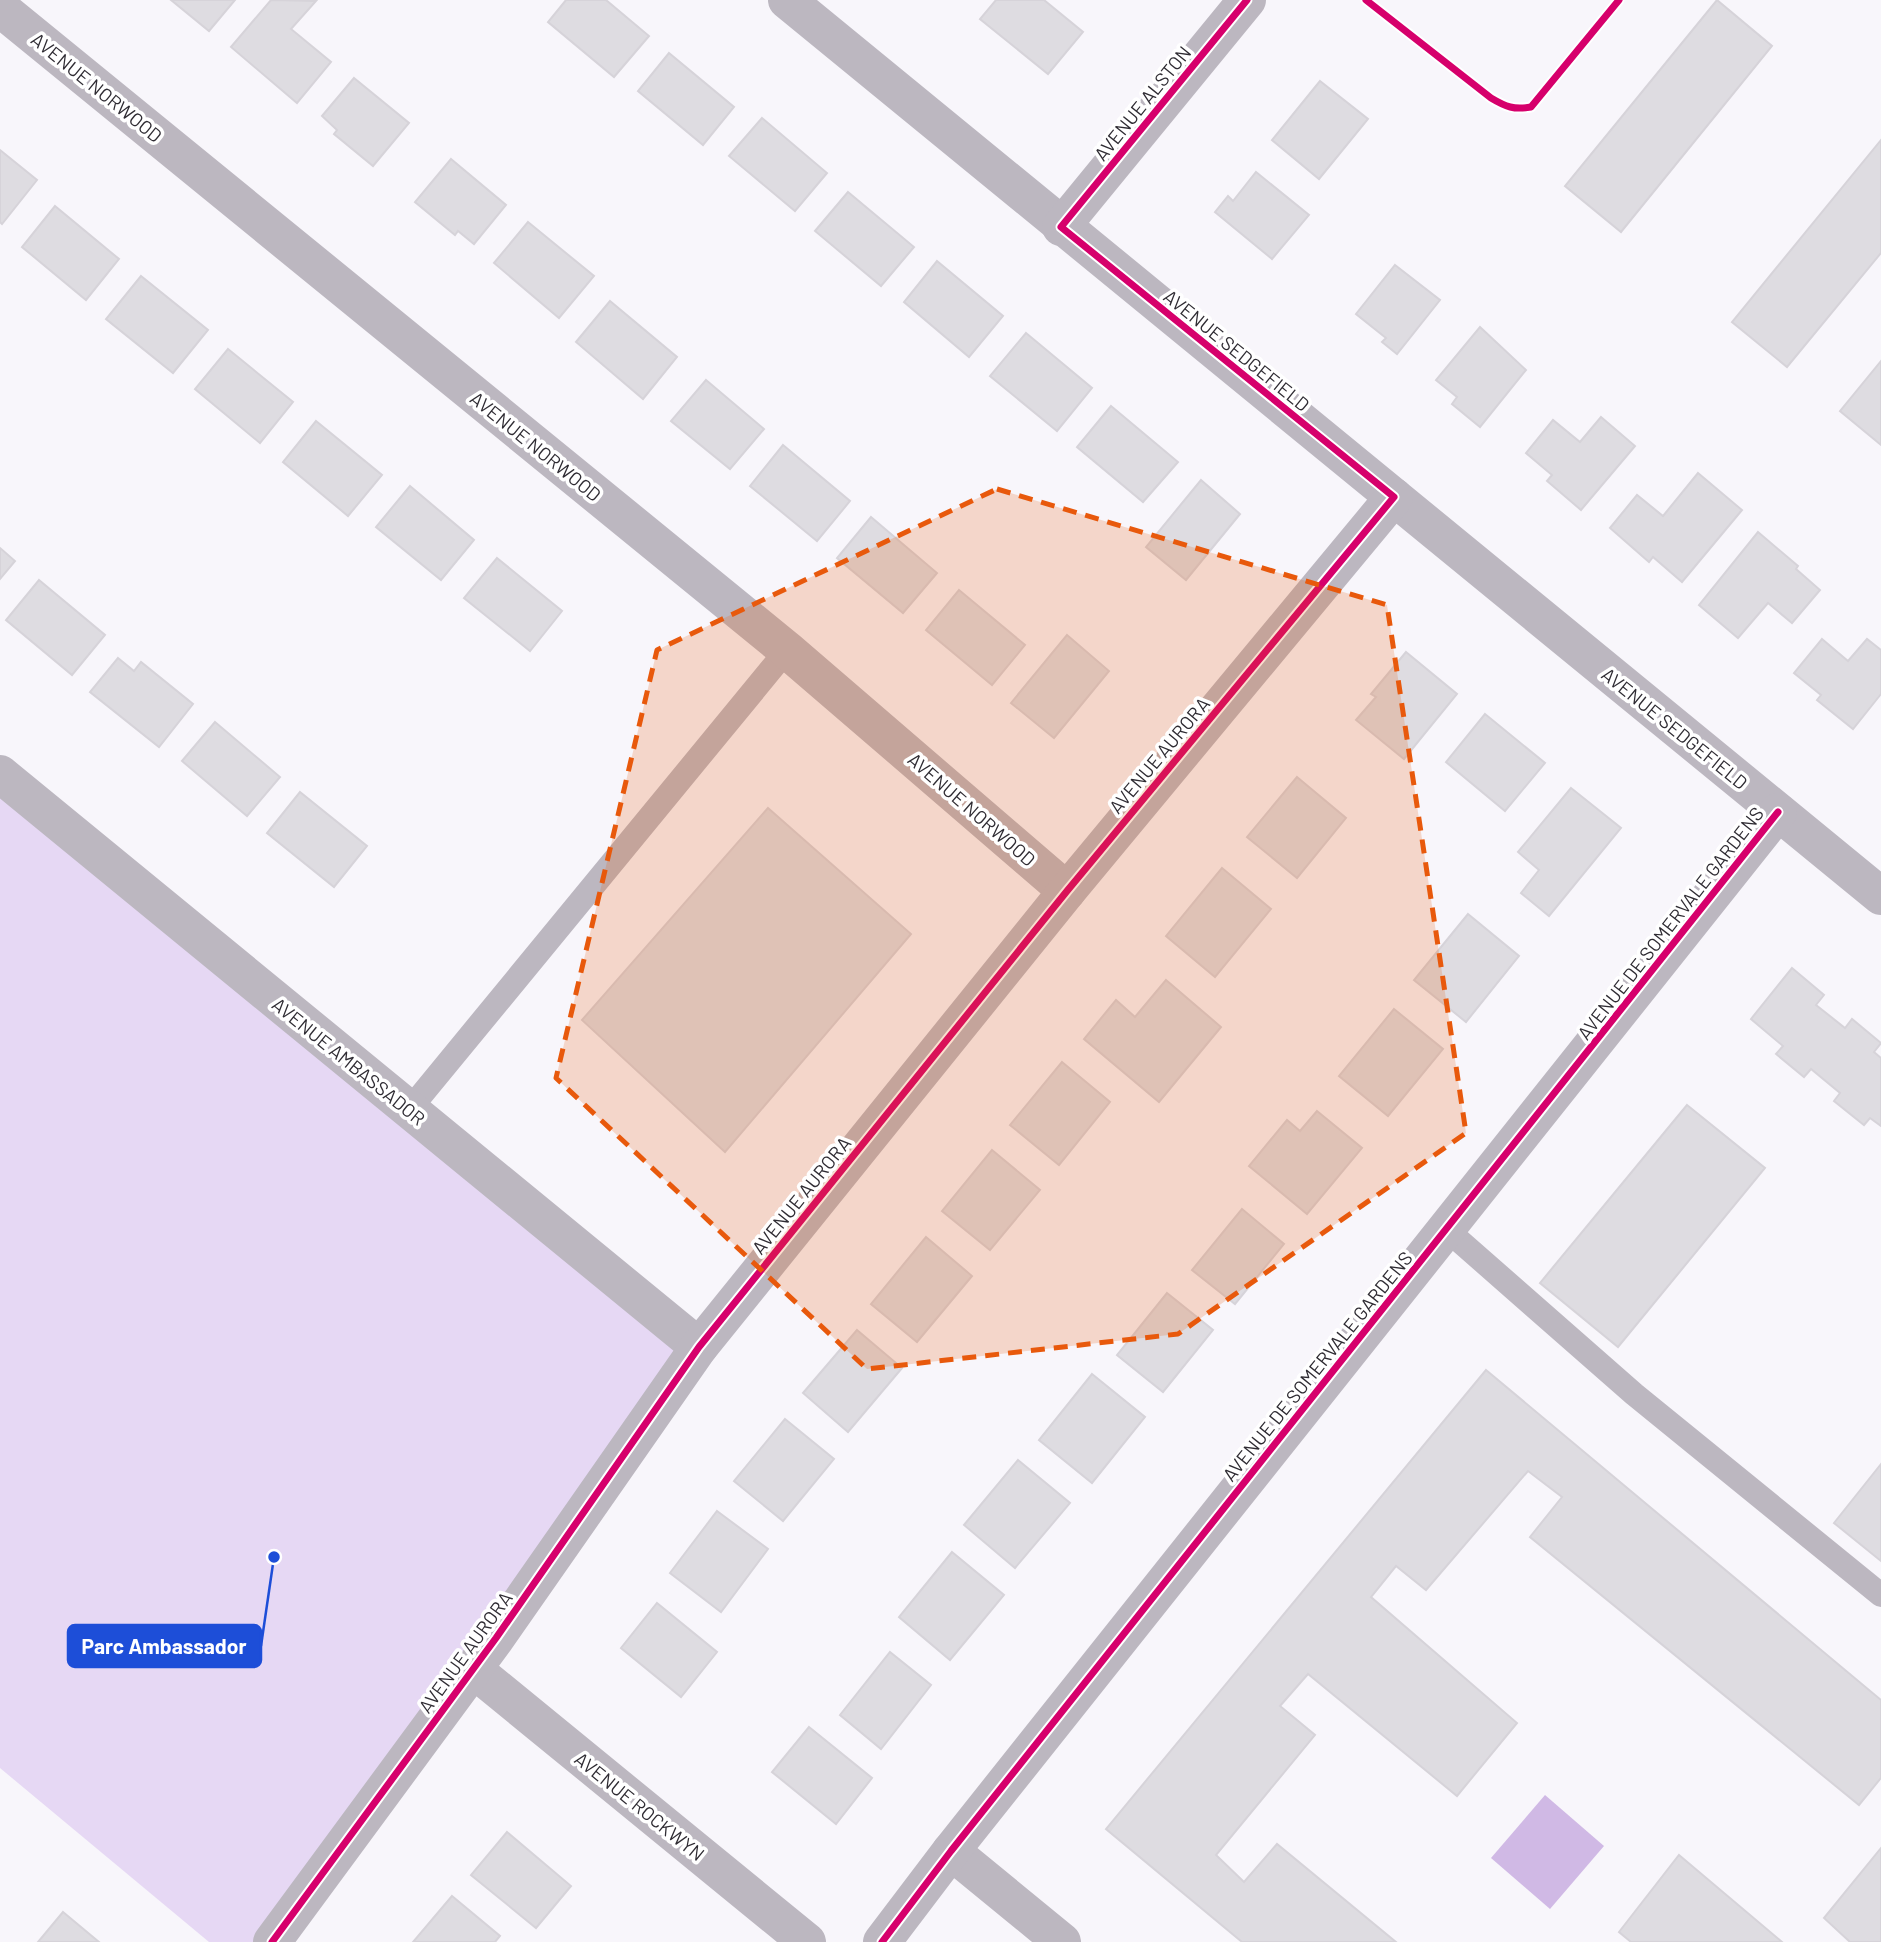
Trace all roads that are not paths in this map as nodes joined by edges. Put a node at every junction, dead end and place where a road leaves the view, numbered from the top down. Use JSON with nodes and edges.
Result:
{"nodes":[{"id":1,"x":787,"y":0,"type":"edge"},
{"id":2,"x":1247,"y":0,"type":"edge"},
{"id":3,"x":0,"y":8,"type":"edge"},
{"id":4,"x":1061,"y":227,"type":"junction"},
{"id":5,"x":1394,"y":497,"type":"junction"},
{"id":6,"x":787,"y":650,"type":"junction"},
{"id":7,"x":0,"y":774,"type":"edge"},
{"id":8,"x":1778,"y":812,"type":"junction"},
{"id":9,"x":1067,"y":891,"type":"junction"},
{"id":10,"x":1881,"y":896,"type":"edge"},
{"id":11,"x":409,"y":1110,"type":"junction"},
{"id":12,"x":1446,"y":1229,"type":"junction"},
{"id":13,"x":699,"y":1347,"type":"junction"},
{"id":14,"x":1881,"y":1595,"type":"edge"},
{"id":15,"x":473,"y":1670,"type":"junction"},
{"id":16,"x":951,"y":1851,"type":"junction"},
{"id":17,"x":272,"y":1942,"type":"edge"},
{"id":18,"x":807,"y":1942,"type":"edge"},
{"id":19,"x":882,"y":1942,"type":"edge"},
{"id":20,"x":1062,"y":1942,"type":"edge"}],
"edges":[{"from":1,"to":4,"type":"street","name":"AVENUE SEDGEFIELD"},
{"from":2,"to":4,"type":"street","name":"AVENUE ALSTON"},
{"from":3,"to":6,"type":"street","name":"AVENUE NORWOOD"},
{"from":4,"to":5,"type":"street","name":"AVENUE SEDGEFIELD"},
{"from":5,"to":8,"type":"street","name":"AVENUE SEDGEFIELD"},
{"from":5,"to":9,"type":"street","name":"AVENUE AURORA"},
{"from":6,"to":9,"type":"street","name":"AVENUE NORWOOD"},
{"from":6,"to":11,"type":"lane"},
{"from":7,"to":11,"type":"street","name":"AVENUE AMBASSADOR"},
{"from":8,"to":10,"type":"street","name":"AVENUE SEDGEFIELD"},
{"from":8,"to":12,"type":"street","name":"AVENUE DE SOMERVALE GARDENS"},
{"from":9,"to":13,"type":"street","name":"AVENUE AURORA"},
{"from":11,"to":13,"type":"street","name":"AVENUE AMBASSADOR"},
{"from":12,"to":14,"type":"lane"},
{"from":12,"to":16,"type":"street","name":"AVENUE DE SOMERVALE GARDENS"},
{"from":13,"to":15,"type":"street","name":"AVENUE AURORA"},
{"from":15,"to":17,"type":"street","name":"AVENUE AURORA"},
{"from":15,"to":18,"type":"street","name":"AVENUE ROCKWYN"},
{"from":16,"to":19,"type":"street","name":"AVENUE DE SOMERVALE GARDENS"},
{"from":16,"to":20,"type":"street"}]}
